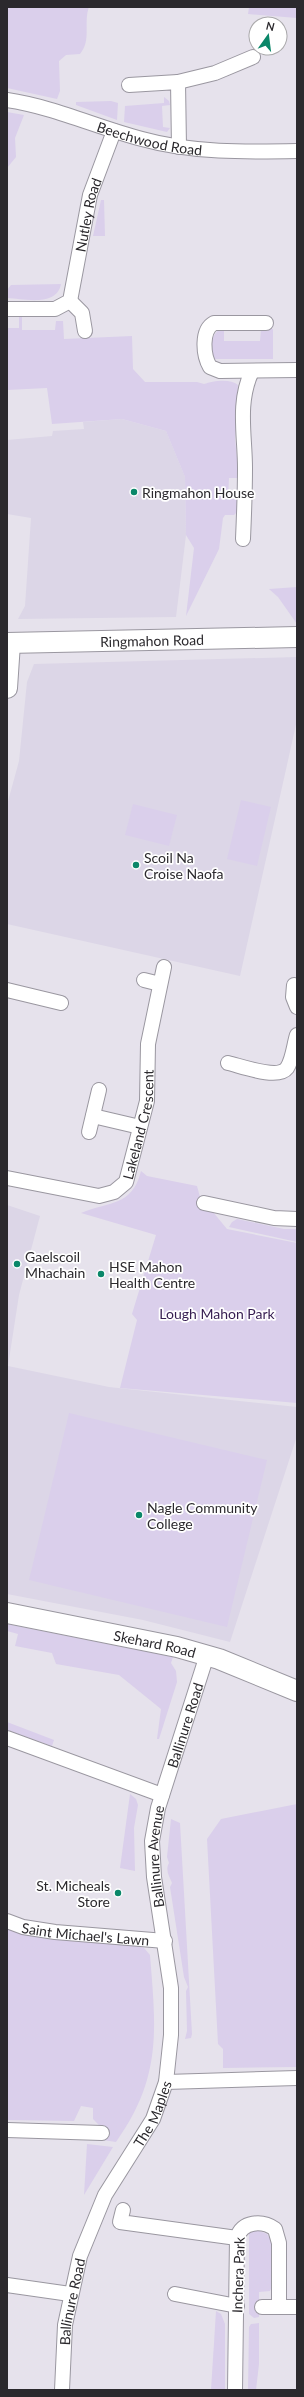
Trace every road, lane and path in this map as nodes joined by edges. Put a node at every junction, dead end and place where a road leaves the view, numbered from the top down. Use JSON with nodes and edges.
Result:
{"nodes":[{"id":1,"x":253,"y":58,"type":"dead end"},
{"id":2,"x":178,"y":82,"type":"junction"},
{"id":3,"x":129,"y":85,"type":"dead end"},
{"id":4,"x":7,"y":100,"type":"edge"},
{"id":5,"x":114,"y":131,"type":"junction"},
{"id":6,"x":179,"y":147,"type":"junction"},
{"id":7,"x":297,"y":150,"type":"edge"},
{"id":8,"x":70,"y":301,"type":"junction"},
{"id":9,"x":7,"y":309,"type":"edge"},
{"id":10,"x":266,"y":323,"type":"dead end"},
{"id":11,"x":85,"y":331,"type":"dead end"},
{"id":12,"x":297,"y":370,"type":"edge"},
{"id":13,"x":252,"y":371,"type":"junction"},
{"id":14,"x":243,"y":539,"type":"dead end"},
{"id":15,"x":297,"y":637,"type":"edge"},
{"id":16,"x":8,"y":643,"type":"edge"},
{"id":17,"x":7,"y":688,"type":"edge"},
{"id":18,"x":164,"y":967,"type":"dead end"},
{"id":19,"x":144,"y":980,"type":"dead end"},
{"id":20,"x":160,"y":984,"type":"junction"},
{"id":21,"x":294,"y":985,"type":"dead end"},
{"id":22,"x":7,"y":990,"type":"edge"},
{"id":23,"x":61,"y":1003,"type":"dead end"},
{"id":24,"x":297,"y":1007,"type":"edge"},
{"id":25,"x":297,"y":1035,"type":"edge"},
{"id":26,"x":228,"y":1063,"type":"dead end"},
{"id":27,"x":99,"y":1090,"type":"dead end"},
{"id":28,"x":93,"y":1116,"type":"junction"},
{"id":29,"x":140,"y":1127,"type":"junction"},
{"id":30,"x":90,"y":1132,"type":"dead end"},
{"id":31,"x":7,"y":1178,"type":"edge"},
{"id":32,"x":204,"y":1203,"type":"dead end"},
{"id":33,"x":297,"y":1219,"type":"edge"},
{"id":34,"x":7,"y":1613,"type":"edge"},
{"id":35,"x":207,"y":1655,"type":"junction"},
{"id":36,"x":297,"y":1691,"type":"edge"},
{"id":37,"x":7,"y":1738,"type":"edge"},
{"id":38,"x":162,"y":1795,"type":"junction"},
{"id":39,"x":7,"y":1921,"type":"edge"},
{"id":40,"x":165,"y":1941,"type":"junction"},
{"id":41,"x":297,"y":2078,"type":"edge"},
{"id":42,"x":166,"y":2082,"type":"junction"},
{"id":43,"x":7,"y":2130,"type":"edge"},
{"id":44,"x":102,"y":2133,"type":"dead end"},
{"id":45,"x":123,"y":2210,"type":"dead end"},
{"id":46,"x":95,"y":2216,"type":"joint"},
{"id":47,"x":237,"y":2238,"type":"junction"},
{"id":48,"x":7,"y":2285,"type":"edge"},
{"id":49,"x":70,"y":2294,"type":"junction"},
{"id":50,"x":175,"y":2294,"type":"dead end"},
{"id":51,"x":237,"y":2306,"type":"junction"},
{"id":52,"x":262,"y":2307,"type":"dead end"},
{"id":53,"x":279,"y":2307,"type":"junction"},
{"id":54,"x":297,"y":2307,"type":"edge"},
{"id":55,"x":62,"y":2390,"type":"edge"},
{"id":56,"x":235,"y":2390,"type":"edge"}],
"edges":[{"from":1,"to":2,"type":"street"},
{"from":2,"to":3,"type":"street"},
{"from":2,"to":6,"type":"street"},
{"from":4,"to":5,"type":"street","name":"Beechwood Road"},
{"from":5,"to":6,"type":"street","name":"Beechwood Road"},
{"from":5,"to":8,"type":"street","name":"Nutley Road"},
{"from":6,"to":7,"type":"street","name":"Beechwood Road"},
{"from":8,"to":9,"type":"street"},
{"from":8,"to":11,"type":"street"},
{"from":10,"to":13,"type":"street"},
{"from":12,"to":13,"type":"street"},
{"from":13,"to":14,"type":"street"},
{"from":15,"to":16,"type":"street","name":"Ringmahon Road"},
{"from":16,"to":17,"type":"street"},
{"from":18,"to":20,"type":"street","name":"Lakeland Crescent"},
{"from":19,"to":20,"type":"street"},
{"from":20,"to":29,"type":"street","name":"Lakeland Crescent"},
{"from":21,"to":24,"type":"street"},
{"from":22,"to":23,"type":"street"},
{"from":25,"to":26,"type":"street"},
{"from":27,"to":28,"type":"street"},
{"from":28,"to":29,"type":"street"},
{"from":28,"to":30,"type":"street"},
{"from":29,"to":31,"type":"street","name":"Lakeland Crescent"},
{"from":32,"to":33,"type":"street"},
{"from":34,"to":35,"type":"street","name":"Skehard Road"},
{"from":35,"to":36,"type":"street","name":"Skehard Road"},
{"from":35,"to":38,"type":"street","name":"Ballinure Road"},
{"from":37,"to":38,"type":"street","name":"Ballinure Avenue"},
{"from":38,"to":40,"type":"street","name":"Ballinure Avenue"},
{"from":39,"to":40,"type":"street","name":"Saint Michael's Lawn"},
{"from":40,"to":42,"type":"street","name":"Ballinure Avenue"},
{"from":41,"to":42,"type":"street","name":"The Maples"},
{"from":42,"to":46,"type":"street","name":"The Maples"},
{"from":43,"to":44,"type":"street"},
{"from":45,"to":47,"type":"street"},
{"from":46,"to":49,"type":"street","name":"Ballinure Road"},
{"from":47,"to":51,"type":"street","name":"Inchera Park"},
{"from":47,"to":53,"type":"street","name":"Inchera Park"},
{"from":48,"to":49,"type":"street"},
{"from":49,"to":55,"type":"street","name":"Ballinure Road"},
{"from":50,"to":51,"type":"street"},
{"from":51,"to":56,"type":"street","name":"Inchera Park"},
{"from":52,"to":53,"type":"street"},
{"from":53,"to":54,"type":"street"}]}
